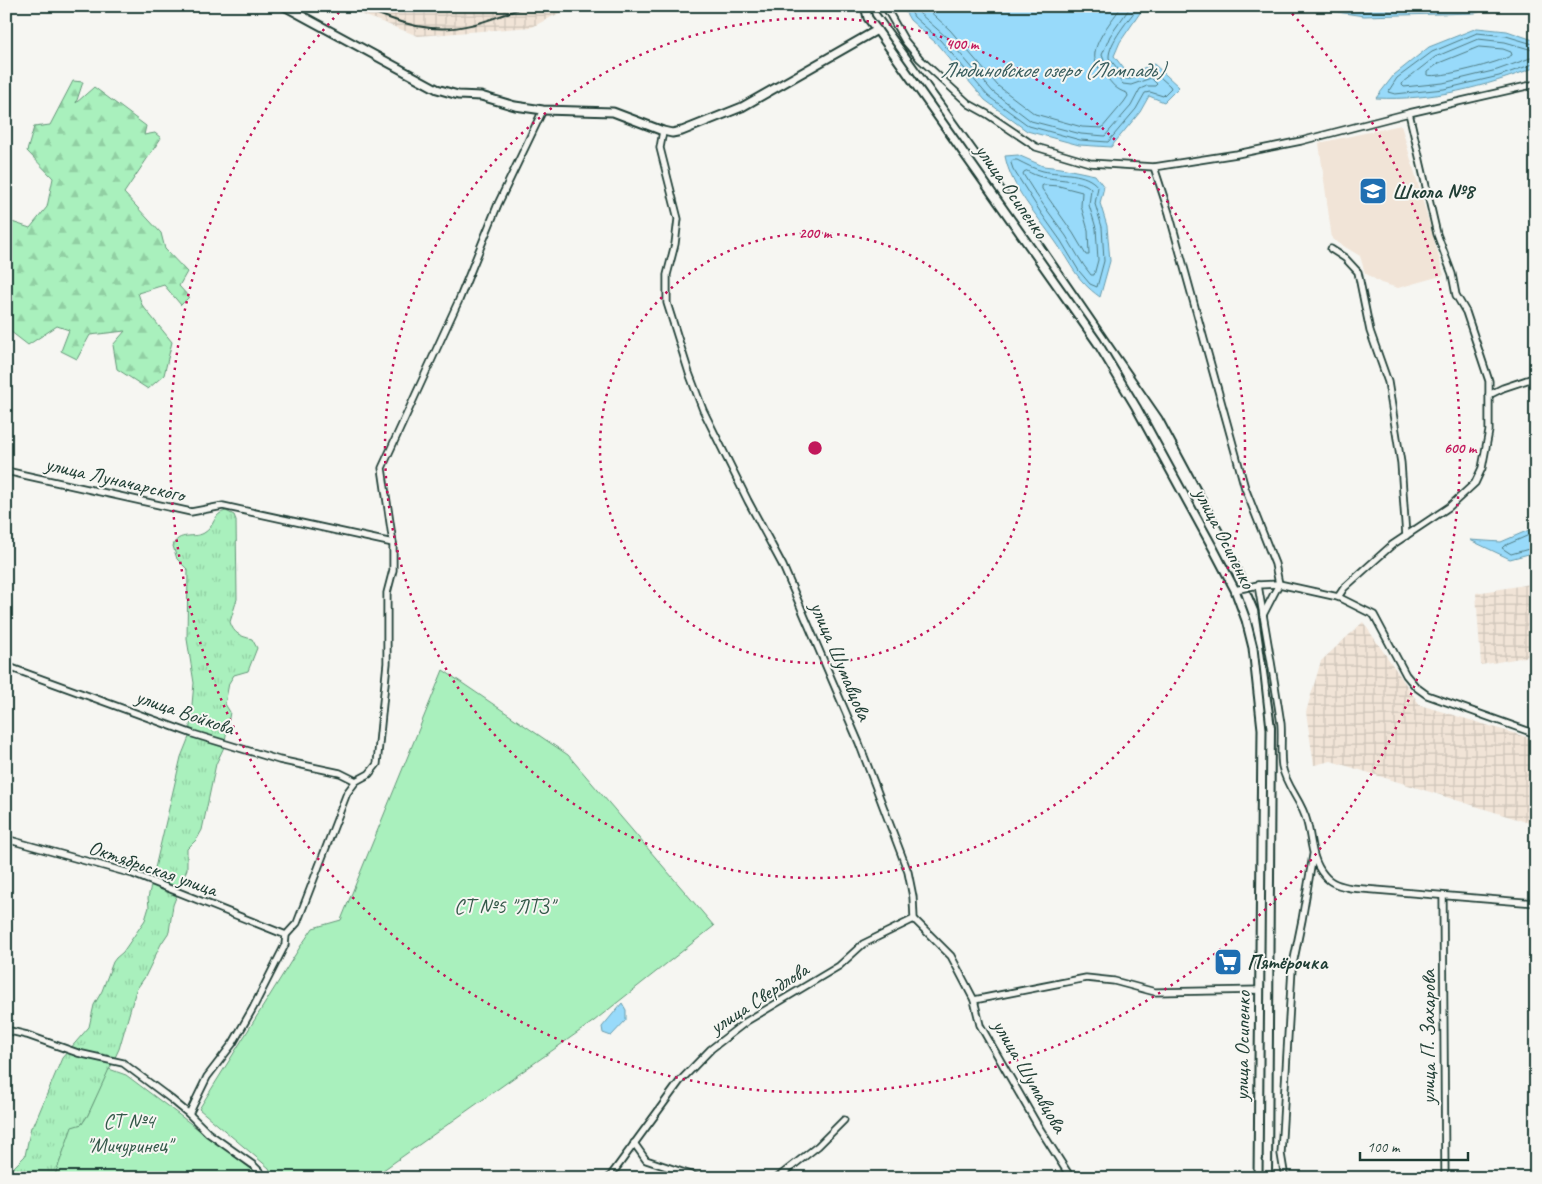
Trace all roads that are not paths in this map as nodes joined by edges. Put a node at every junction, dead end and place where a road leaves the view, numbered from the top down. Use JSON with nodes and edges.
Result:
{"nodes":[{"id":1,"x":284,"y":6,"type":"edge"},
{"id":2,"x":864,"y":6,"type":"edge"},
{"id":3,"x":886,"y":6,"type":"edge"},
{"id":4,"x":877,"y":30,"type":"junction"},
{"id":5,"x":1536,"y":84,"type":"edge"},
{"id":6,"x":543,"y":110,"type":"junction"},
{"id":7,"x":1408,"y":112,"type":"junction"},
{"id":8,"x":663,"y":131,"type":"junction"},
{"id":9,"x":1154,"y":167,"type":"junction"},
{"id":10,"x":1331,"y":249,"type":"dead end"},
{"id":11,"x":1536,"y":376,"type":"edge"},
{"id":12,"x":1490,"y":395,"type":"junction"},
{"id":13,"x":6,"y":471,"type":"edge"},
{"id":14,"x":1406,"y":536,"type":"junction"},
{"id":15,"x":393,"y":543,"type":"junction"},
{"id":16,"x":1279,"y":584,"type":"junction"},
{"id":17,"x":1258,"y":585,"type":"junction"},
{"id":18,"x":1234,"y":590,"type":"junction"},
{"id":19,"x":1338,"y":597,"type":"junction"},
{"id":20,"x":1264,"y":615,"type":"junction"},
{"id":21,"x":6,"y":666,"type":"edge"},
{"id":22,"x":1536,"y":734,"type":"edge"},
{"id":23,"x":356,"y":781,"type":"junction"},
{"id":24,"x":6,"y":839,"type":"edge"},
{"id":25,"x":1313,"y":854,"type":"junction"},
{"id":26,"x":1443,"y":896,"type":"junction"},
{"id":27,"x":1536,"y":902,"type":"edge"},
{"id":28,"x":914,"y":919,"type":"junction"},
{"id":29,"x":286,"y":935,"type":"junction"},
{"id":30,"x":1260,"y":990,"type":"junction"},
{"id":31,"x":974,"y":1000,"type":"junction"},
{"id":32,"x":6,"y":1030,"type":"edge"},
{"id":33,"x":189,"y":1114,"type":"junction"},
{"id":34,"x":844,"y":1120,"type":"dead end"},
{"id":35,"x":634,"y":1143,"type":"junction"},
{"id":36,"x":266,"y":1178,"type":"edge"},
{"id":37,"x":608,"y":1178,"type":"edge"},
{"id":38,"x":700,"y":1178,"type":"edge"},
{"id":39,"x":777,"y":1178,"type":"edge"},
{"id":40,"x":1071,"y":1178,"type":"edge"},
{"id":41,"x":1258,"y":1178,"type":"edge"},
{"id":42,"x":1285,"y":1178,"type":"edge"},
{"id":43,"x":1445,"y":1178,"type":"edge"}],
"edges":[{"from":1,"to":6,"type":"street"},
{"from":2,"to":4,"type":"street","name":"улица Осипенко"},
{"from":3,"to":9,"type":"street"},
{"from":4,"to":8,"type":"street"},
{"from":4,"to":18,"type":"street","name":"улица Осипенко"},
{"from":5,"to":7,"type":"street"},
{"from":6,"to":8,"type":"street"},
{"from":6,"to":15,"type":"street"},
{"from":7,"to":9,"type":"street"},
{"from":7,"to":12,"type":"street"},
{"from":8,"to":28,"type":"street","name":"улица Шумавцова"},
{"from":9,"to":16,"type":"street","name":"улица Осипенко"},
{"from":10,"to":14,"type":"street"},
{"from":11,"to":12,"type":"street"},
{"from":12,"to":14,"type":"street"},
{"from":13,"to":15,"type":"street","name":"улица Луначарского"},
{"from":14,"to":19,"type":"street"},
{"from":15,"to":23,"type":"street"},
{"from":16,"to":17,"type":"street"},
{"from":16,"to":19,"type":"street"},
{"from":16,"to":20,"type":"street","name":"улица Осипенко"},
{"from":17,"to":18,"type":"street"},
{"from":17,"to":20,"type":"street"},
{"from":18,"to":30,"type":"street","name":"улица Осипенко"},
{"from":19,"to":22,"type":"street"},
{"from":20,"to":25,"type":"street"},
{"from":21,"to":23,"type":"street","name":"улица Войкова"},
{"from":23,"to":29,"type":"street"},
{"from":24,"to":29,"type":"street","name":"Октябрьская улица"},
{"from":25,"to":26,"type":"street"},
{"from":25,"to":42,"type":"street"},
{"from":26,"to":27,"type":"street"},
{"from":26,"to":43,"type":"street","name":"улица П. Захарова"},
{"from":28,"to":31,"type":"street","name":"улица Шумавцова"},
{"from":28,"to":35,"type":"street","name":"улица Свердлова"},
{"from":29,"to":33,"type":"street"},
{"from":30,"to":31,"type":"street"},
{"from":30,"to":41,"type":"street","name":"улица Осипенко"},
{"from":31,"to":40,"type":"street","name":"улица Шумавцова"},
{"from":32,"to":33,"type":"street"},
{"from":33,"to":36,"type":"street"},
{"from":34,"to":39,"type":"street"},
{"from":35,"to":37,"type":"street","name":"улица Свердлова"},
{"from":35,"to":38,"type":"street"}]}
